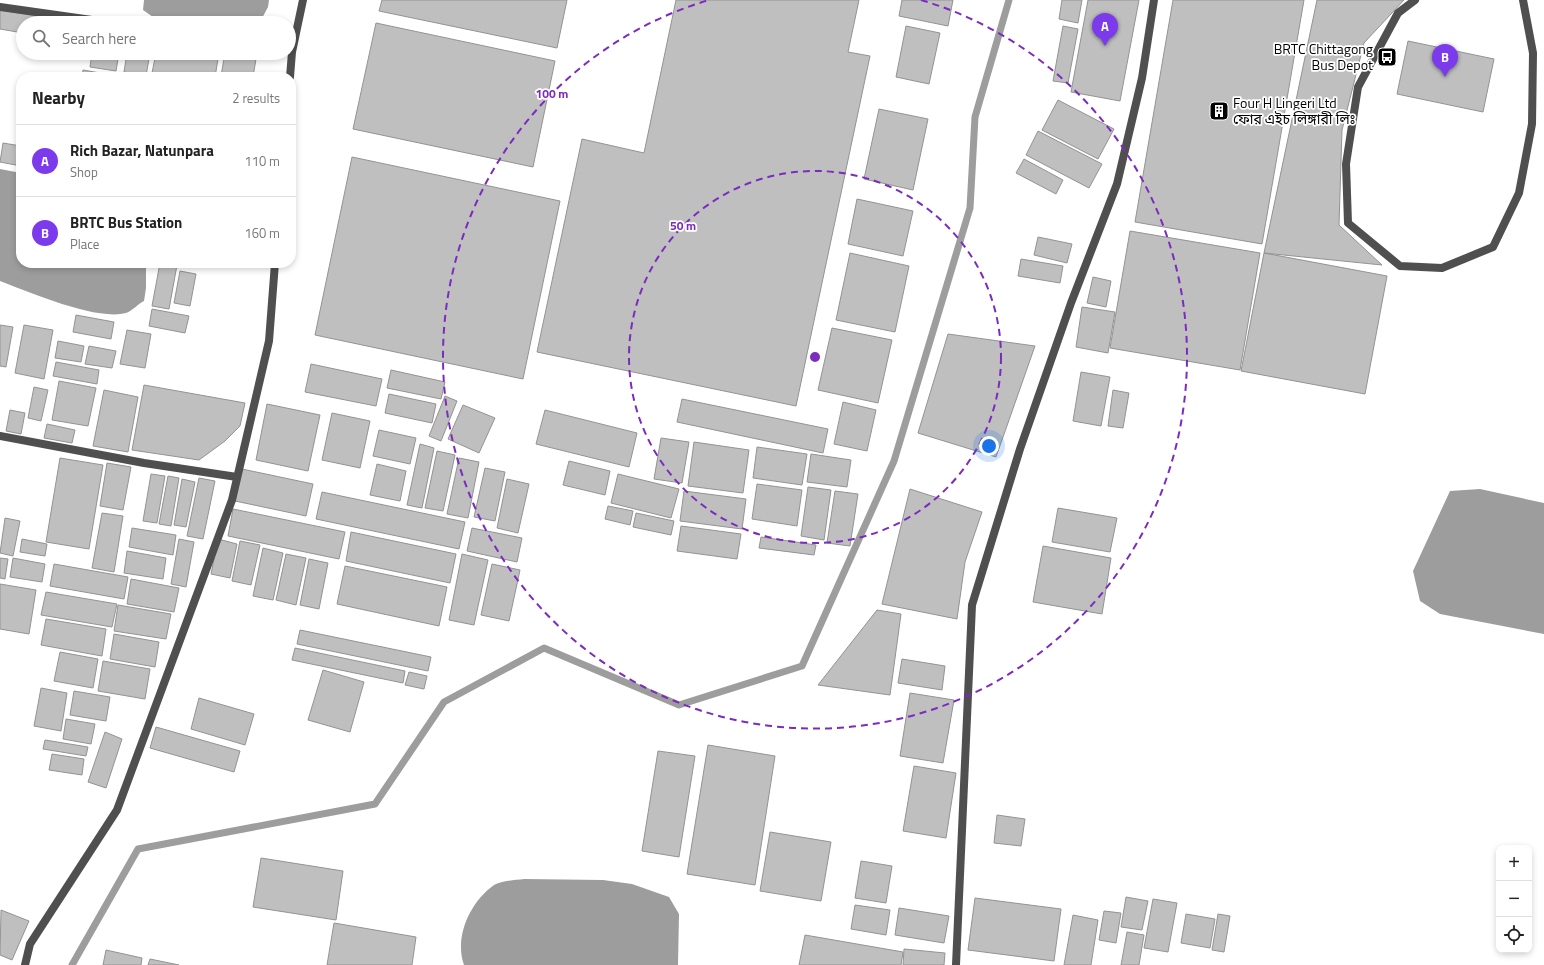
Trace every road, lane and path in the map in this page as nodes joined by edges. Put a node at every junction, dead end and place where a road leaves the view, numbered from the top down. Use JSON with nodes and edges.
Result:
{"nodes":[{"id":1,"x":303,"y":0,"type":"edge"},
{"id":2,"x":1154,"y":0,"type":"edge"},
{"id":3,"x":1415,"y":0,"type":"edge"},
{"id":4,"x":1523,"y":0,"type":"edge"},
{"id":5,"x":0,"y":7,"type":"edge"},
{"id":6,"x":64,"y":16,"type":"edge"},
{"id":7,"x":296,"y":28,"type":"edge"},
{"id":8,"x":290,"y":60,"type":"edge"},
{"id":9,"x":290,"y":72,"type":"edge"},
{"id":10,"x":275,"y":268,"type":"edge"},
{"id":11,"x":0,"y":436,"type":"edge"},
{"id":12,"x":237,"y":477,"type":"junction"},
{"id":13,"x":25,"y":965,"type":"edge"},
{"id":14,"x":956,"y":965,"type":"edge"}],
"edges":[{"from":1,"to":7,"type":"street"},
{"from":2,"to":14,"type":"street"},
{"from":3,"to":4,"type":"street"},
{"from":5,"to":6,"type":"street"},
{"from":8,"to":9,"type":"street"},
{"from":10,"to":12,"type":"street"},
{"from":11,"to":12,"type":"street"},
{"from":12,"to":13,"type":"street"}]}
